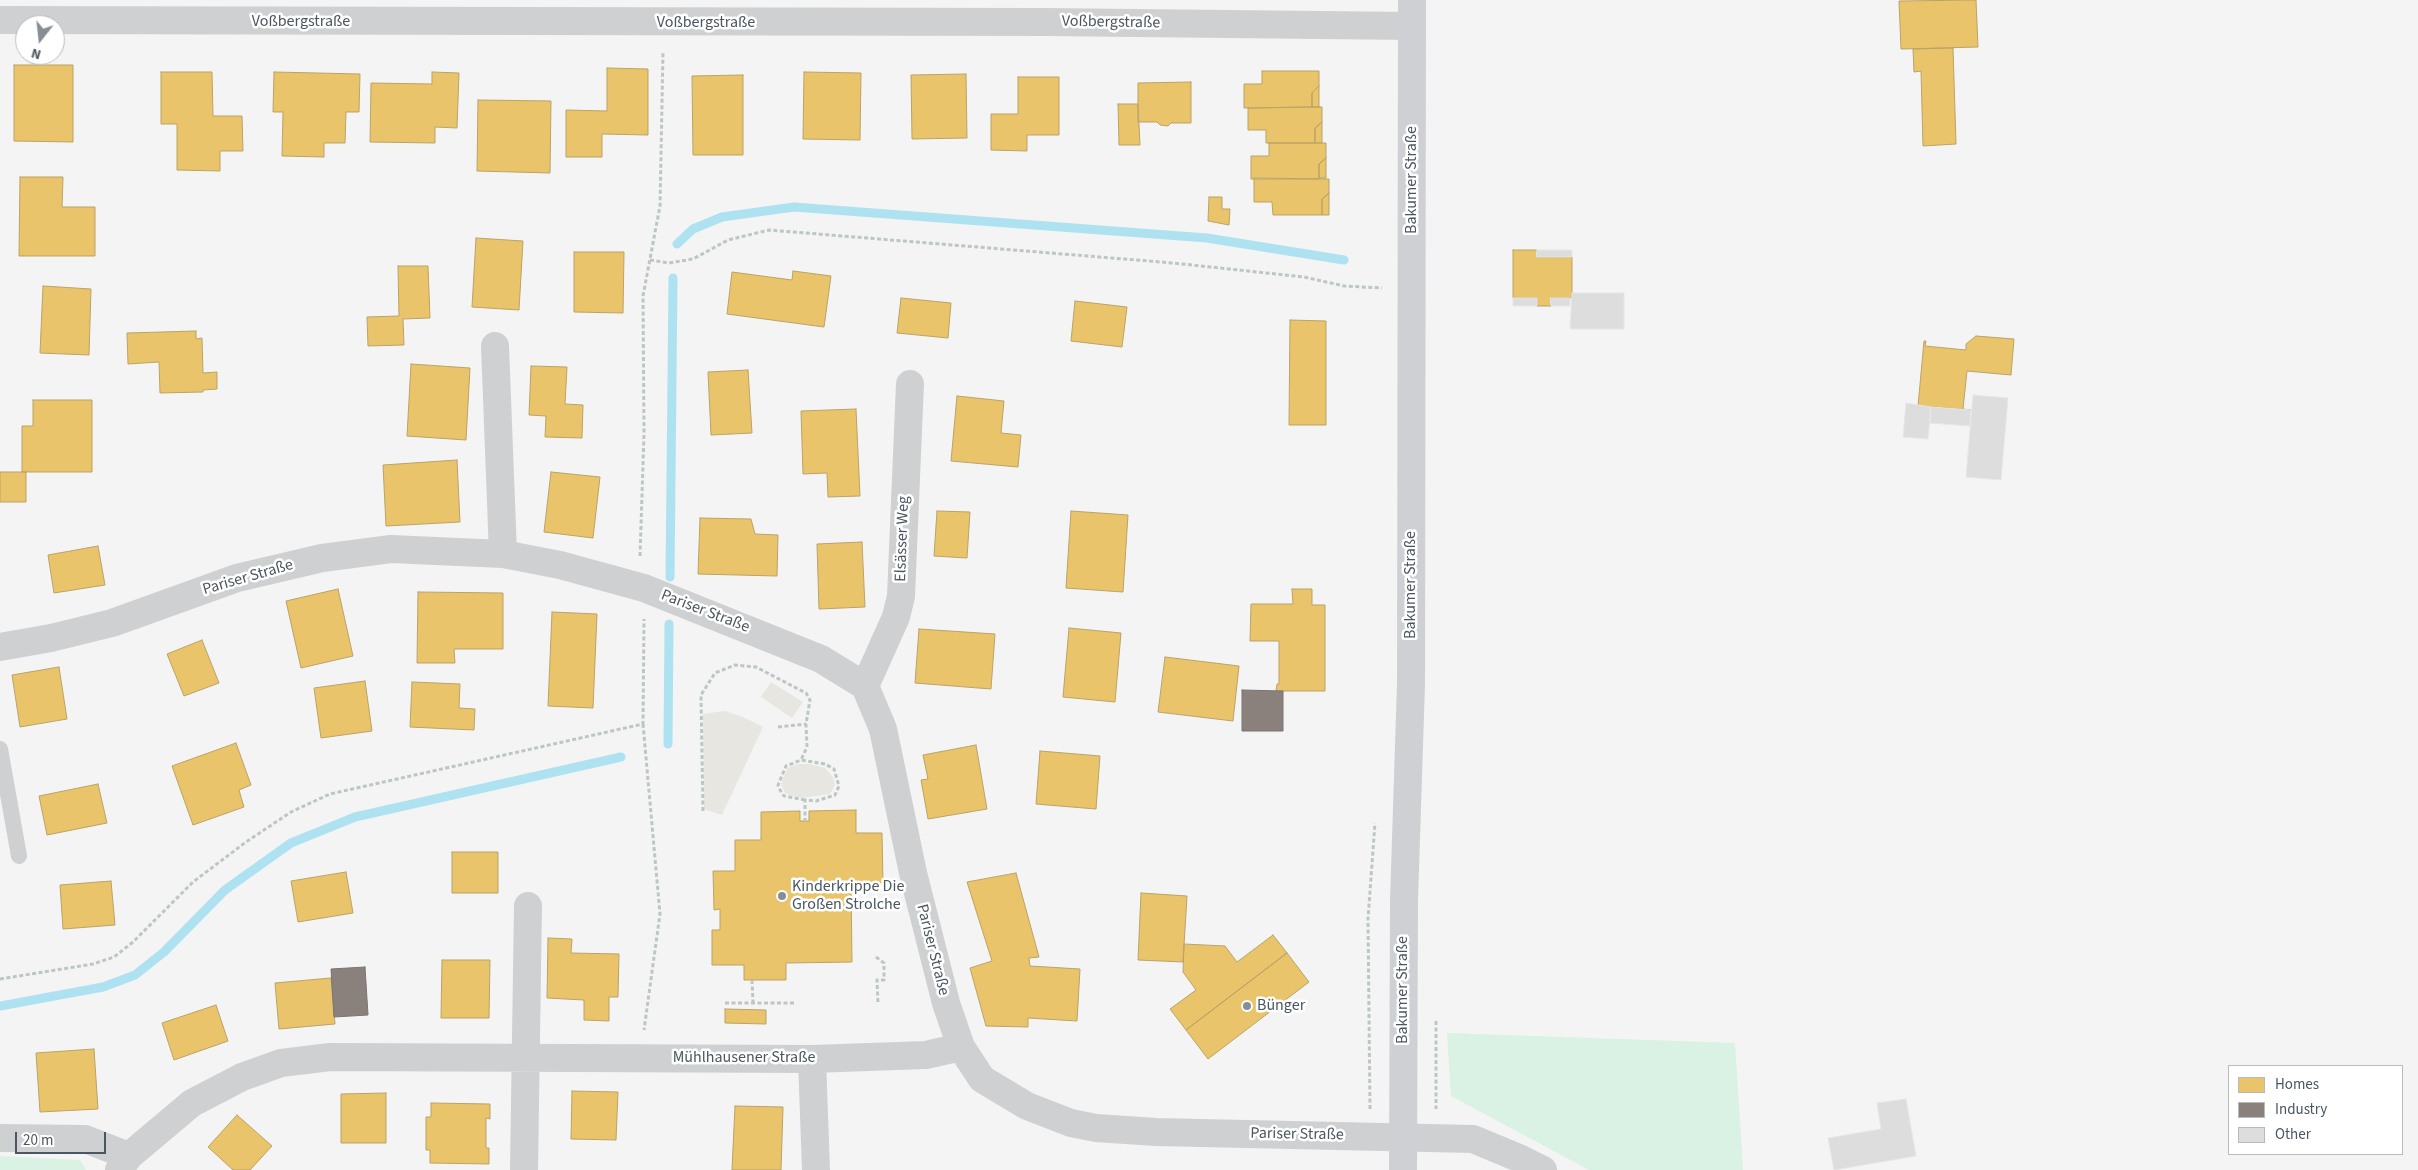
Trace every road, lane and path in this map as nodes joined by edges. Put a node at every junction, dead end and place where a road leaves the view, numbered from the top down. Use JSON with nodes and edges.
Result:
{"nodes":[{"id":1,"x":340,"y":11,"type":"edge"},
{"id":2,"x":1044,"y":11,"type":"edge"},
{"id":3,"x":1412,"y":13,"type":"edge"},
{"id":4,"x":0,"y":20,"type":"edge"},
{"id":5,"x":663,"y":23,"type":"junction"},
{"id":6,"x":650,"y":260,"type":"junction"},
{"id":7,"x":1412,"y":288,"type":"junction"},
{"id":8,"x":495,"y":346,"type":"dead end"},
{"id":9,"x":910,"y":384,"type":"dead end"},
{"id":10,"x":503,"y":554,"type":"junction"},
{"id":11,"x":644,"y":588,"type":"junction"},
{"id":12,"x":0,"y":647,"type":"edge"},
{"id":13,"x":865,"y":686,"type":"junction"},
{"id":14,"x":643,"y":724,"type":"junction"},
{"id":15,"x":806,"y":724,"type":"junction"},
{"id":16,"x":778,"y":727,"type":"dead end"},
{"id":17,"x":0,"y":749,"type":"edge"},
{"id":18,"x":801,"y":760,"type":"junction"},
{"id":19,"x":805,"y":800,"type":"junction"},
{"id":20,"x":703,"y":811,"type":"dead end"},
{"id":21,"x":805,"y":821,"type":"dead end"},
{"id":22,"x":19,"y":856,"type":"dead end"},
{"id":23,"x":528,"y":906,"type":"dead end"},
{"id":24,"x":876,"y":957,"type":"dead end"},
{"id":25,"x":0,"y":979,"type":"edge"},
{"id":26,"x":752,"y":980,"type":"dead end"},
{"id":27,"x":753,"y":1002,"type":"junction"},
{"id":28,"x":725,"y":1003,"type":"dead end"},
{"id":29,"x":794,"y":1003,"type":"dead end"},
{"id":30,"x":878,"y":1003,"type":"dead end"},
{"id":31,"x":962,"y":1047,"type":"junction"},
{"id":32,"x":526,"y":1057,"type":"junction"},
{"id":33,"x":644,"y":1058,"type":"junction"},
{"id":34,"x":812,"y":1058,"type":"junction"},
{"id":35,"x":0,"y":1138,"type":"edge"},
{"id":36,"x":1402,"y":1138,"type":"junction"},
{"id":37,"x":124,"y":1163,"type":"edge"},
{"id":38,"x":524,"y":1170,"type":"edge"},
{"id":39,"x":816,"y":1170,"type":"edge"},
{"id":40,"x":1403,"y":1170,"type":"edge"},
{"id":41,"x":1543,"y":1170,"type":"edge"}],
"edges":[{"from":1,"to":4,"type":"street","name":"Voßbergstraße"},
{"from":1,"to":5,"type":"street","name":"Voßbergstraße"},
{"from":2,"to":3,"type":"street","name":"Voßbergstraße"},
{"from":2,"to":5,"type":"street","name":"Voßbergstraße"},
{"from":3,"to":7,"type":"main road","name":"Bakumer Straße"},
{"from":5,"to":6,"type":"path"},
{"from":6,"to":7,"type":"path"},
{"from":6,"to":11,"type":"path"},
{"from":7,"to":36,"type":"main road","name":"Bakumer Straße"},
{"from":8,"to":10,"type":"street"},
{"from":9,"to":13,"type":"street","name":"Elsässer Weg"},
{"from":10,"to":11,"type":"street","name":"Pariser Straße"},
{"from":10,"to":12,"type":"street","name":"Pariser Straße"},
{"from":11,"to":13,"type":"street","name":"Pariser Straße"},
{"from":11,"to":14,"type":"path"},
{"from":13,"to":31,"type":"street","name":"Pariser Straße"},
{"from":14,"to":25,"type":"path"},
{"from":14,"to":33,"type":"path"},
{"from":15,"to":16,"type":"path"},
{"from":15,"to":18,"type":"path"},
{"from":15,"to":20,"type":"path"},
{"from":17,"to":22,"type":"lane"},
{"from":18,"to":19,"type":"path"},
{"from":18,"to":19,"type":"path"},
{"from":19,"to":21,"type":"path"},
{"from":23,"to":32,"type":"street"},
{"from":24,"to":30,"type":"path"},
{"from":26,"to":27,"type":"path"},
{"from":27,"to":28,"type":"path"},
{"from":27,"to":29,"type":"path"},
{"from":31,"to":34,"type":"street","name":"Mühlhausener Straße"},
{"from":31,"to":36,"type":"street","name":"Pariser Straße"},
{"from":32,"to":33,"type":"street","name":"Mühlhausener Straße"},
{"from":32,"to":37,"type":"street","name":"Mühlhausener Straße"},
{"from":32,"to":38,"type":"street"},
{"from":33,"to":34,"type":"street","name":"Mühlhausener Straße"},
{"from":34,"to":39,"type":"street"},
{"from":35,"to":37,"type":"street","name":"Mühlhausener Straße"},
{"from":36,"to":40,"type":"main road","name":"Bakumer Straße"},
{"from":36,"to":41,"type":"street","name":"Pariser Straße"}]}
